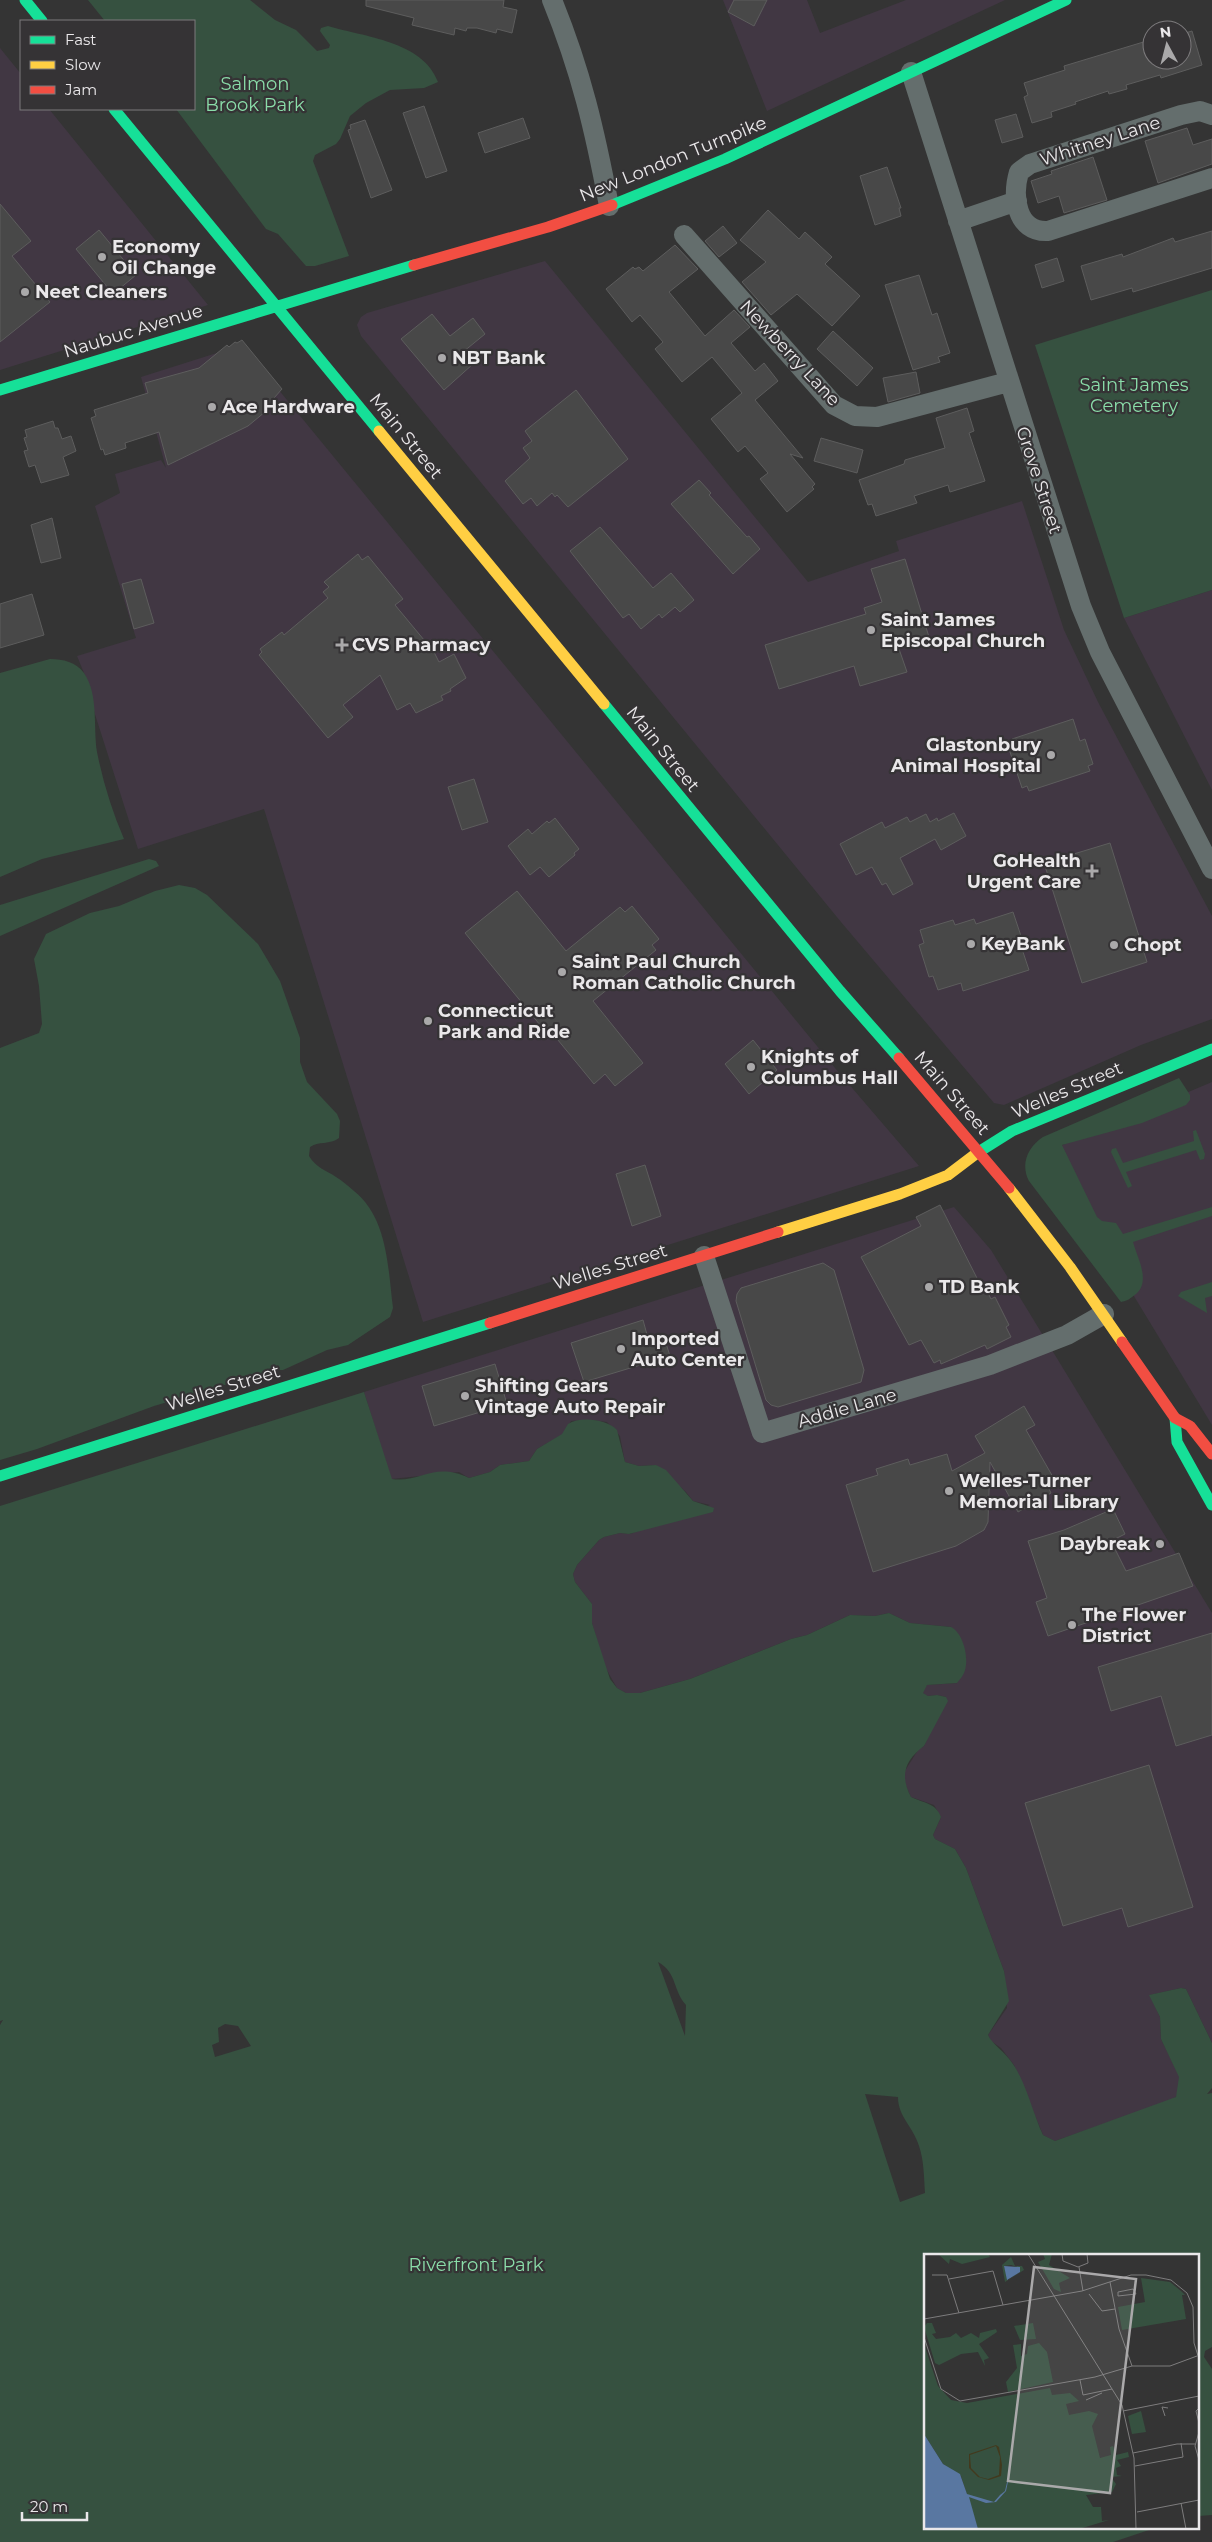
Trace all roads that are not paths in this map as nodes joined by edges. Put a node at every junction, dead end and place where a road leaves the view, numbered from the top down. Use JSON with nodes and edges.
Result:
{"nodes":[{"id":1,"x":25,"y":0,"type":"edge"},
{"id":2,"x":552,"y":0,"type":"edge"},
{"id":3,"x":1066,"y":0,"type":"edge"},
{"id":4,"x":41,"y":20,"type":"edge"},
{"id":5,"x":911,"y":72,"type":"junction"},
{"id":6,"x":115,"y":110,"type":"edge"},
{"id":7,"x":1212,"y":115,"type":"edge"},
{"id":8,"x":1212,"y":178,"type":"edge"},
{"id":9,"x":1017,"y":201,"type":"junction"},
{"id":10,"x":609,"y":206,"type":"junction"},
{"id":11,"x":958,"y":220,"type":"junction"},
{"id":12,"x":684,"y":234,"type":"dead end"},
{"id":13,"x":276,"y":306,"type":"junction"},
{"id":14,"x":1008,"y":382,"type":"junction"},
{"id":15,"x":0,"y":390,"type":"edge"},
{"id":16,"x":1212,"y":869,"type":"edge"},
{"id":17,"x":1212,"y":1049,"type":"edge"},
{"id":18,"x":979,"y":1151,"type":"junction"},
{"id":19,"x":704,"y":1256,"type":"junction"},
{"id":20,"x":1104,"y":1314,"type":"junction"},
{"id":21,"x":1175,"y":1418,"type":"junction"},
{"id":22,"x":1212,"y":1454,"type":"edge"},
{"id":23,"x":0,"y":1476,"type":"edge"},
{"id":24,"x":1212,"y":1505,"type":"edge"}],
"edges":[{"from":1,"to":4,"type":"main road"},
{"from":2,"to":10,"type":"street"},
{"from":3,"to":5,"type":"main road","name":"New London Turnpike"},
{"from":5,"to":10,"type":"main road","name":"New London Turnpike"},
{"from":5,"to":11,"type":"street","name":"Grove Street"},
{"from":6,"to":13,"type":"main road","name":"Main Street"},
{"from":7,"to":9,"type":"street","name":"Whitney Lane"},
{"from":8,"to":9,"type":"street","name":"Whitney Lane"},
{"from":9,"to":11,"type":"street"},
{"from":10,"to":13,"type":"main road","name":"New London Turnpike"},
{"from":11,"to":14,"type":"street","name":"Grove Street"},
{"from":12,"to":14,"type":"street","name":"Newberry Lane"},
{"from":13,"to":15,"type":"main road","name":"Naubuc Avenue"},
{"from":13,"to":18,"type":"main road","name":"Main Street"},
{"from":14,"to":16,"type":"street","name":"Grove Street"},
{"from":17,"to":18,"type":"main road","name":"Welles Street"},
{"from":18,"to":19,"type":"main road","name":"Welles Street"},
{"from":18,"to":20,"type":"main road","name":"Main Street"},
{"from":19,"to":20,"type":"street","name":"Addie Lane"},
{"from":19,"to":23,"type":"main road","name":"Welles Street"},
{"from":20,"to":21,"type":"main road","name":"Main Street"},
{"from":21,"to":22,"type":"main road","name":"Main Street"},
{"from":21,"to":24,"type":"main road","name":"Main Street"}]}
